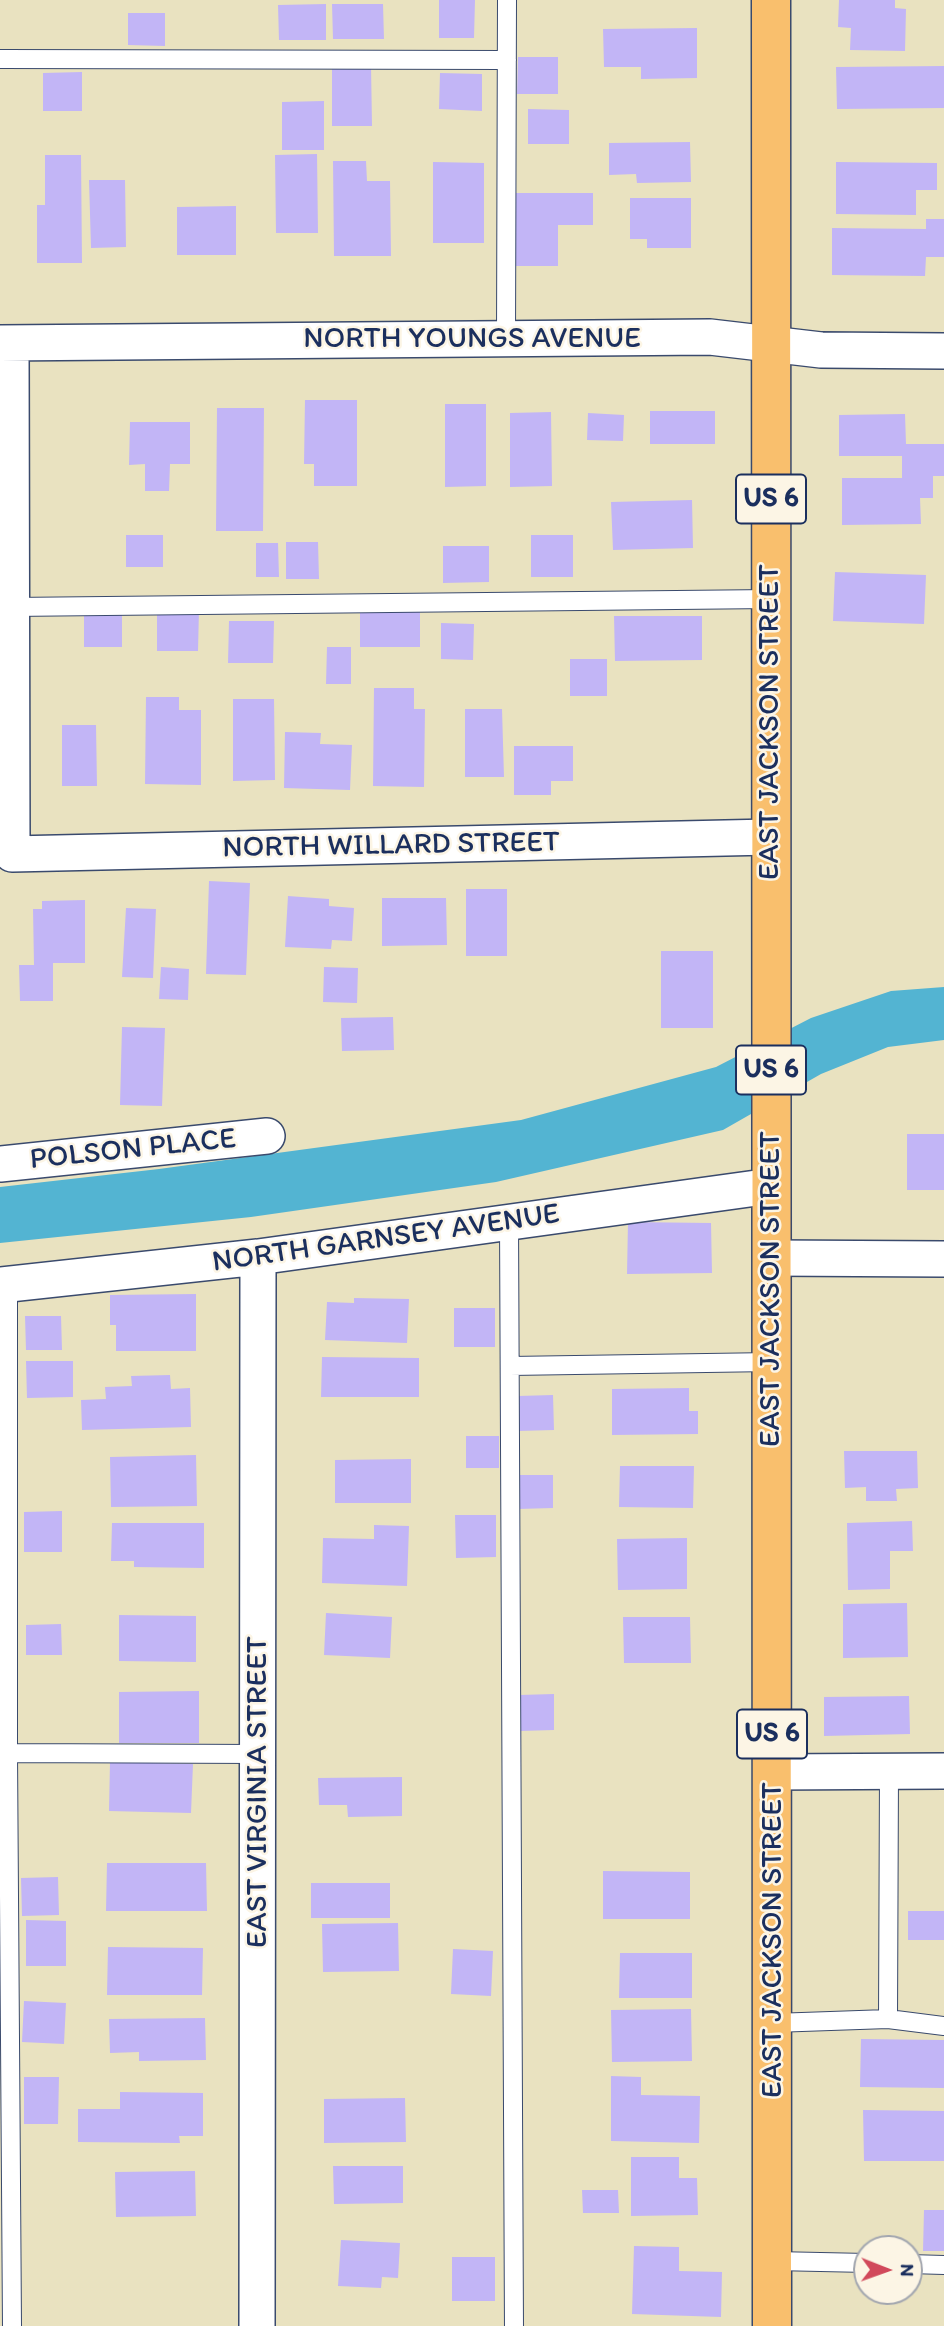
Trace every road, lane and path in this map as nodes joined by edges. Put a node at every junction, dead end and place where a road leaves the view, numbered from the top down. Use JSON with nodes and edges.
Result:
{"nodes":[{"id":1,"x":507,"y":0,"type":"edge"},
{"id":2,"x":771,"y":0,"type":"edge"},
{"id":3,"x":0,"y":59,"type":"edge"},
{"id":4,"x":507,"y":60,"type":"junction"},
{"id":5,"x":506,"y":339,"type":"junction"},
{"id":6,"x":5,"y":343,"type":"edge"},
{"id":7,"x":771,"y":344,"type":"junction"},
{"id":8,"x":944,"y":351,"type":"edge"},
{"id":9,"x":771,"y":599,"type":"junction"},
{"id":10,"x":11,"y":607,"type":"junction"},
{"id":11,"x":770,"y":837,"type":"junction"},
{"id":12,"x":267,"y":1136,"type":"dead end"},
{"id":13,"x":0,"y":1164,"type":"edge"},
{"id":14,"x":771,"y":1186,"type":"junction"},
{"id":15,"x":509,"y":1222,"type":"junction"},
{"id":16,"x":258,"y":1257,"type":"junction"},
{"id":17,"x":771,"y":1258,"type":"junction"},
{"id":18,"x":944,"y":1259,"type":"edge"},
{"id":19,"x":4,"y":1284,"type":"edge"},
{"id":20,"x":772,"y":1362,"type":"junction"},
{"id":21,"x":510,"y":1366,"type":"junction"},
{"id":22,"x":4,"y":1753,"type":"edge"},
{"id":23,"x":258,"y":1754,"type":"junction"},
{"id":24,"x":944,"y":1771,"type":"edge"},
{"id":25,"x":772,"y":1772,"type":"junction"},
{"id":26,"x":889,"y":1772,"type":"junction"},
{"id":27,"x":888,"y":2019,"type":"junction"},
{"id":28,"x":773,"y":2023,"type":"junction"},
{"id":29,"x":944,"y":2026,"type":"edge"},
{"id":30,"x":774,"y":2262,"type":"junction"},
{"id":31,"x":853,"y":2263,"type":"edge"},
{"id":32,"x":923,"y":2264,"type":"edge"},
{"id":33,"x":944,"y":2265,"type":"edge"},
{"id":34,"x":12,"y":2326,"type":"edge"},
{"id":35,"x":257,"y":2326,"type":"edge"},
{"id":36,"x":514,"y":2326,"type":"edge"},
{"id":37,"x":772,"y":2326,"type":"edge"}],
"edges":[{"from":1,"to":4,"type":"lane"},
{"from":2,"to":7,"type":"main road","name":"EAST JACKSON STREET","number":"US 6"},
{"from":3,"to":4,"type":"lane"},
{"from":4,"to":5,"type":"lane"},
{"from":5,"to":6,"type":"street","name":"NORTH YOUNGS AVENUE"},
{"from":5,"to":7,"type":"street","name":"NORTH YOUNGS AVENUE"},
{"from":6,"to":10,"type":"street"},
{"from":7,"to":8,"type":"street","name":"NORTH YOUNGS AVENUE"},
{"from":7,"to":9,"type":"main road","name":"EAST JACKSON STREET","number":"US 6"},
{"from":9,"to":10,"type":"lane"},
{"from":9,"to":11,"type":"main road","name":"EAST JACKSON STREET","number":"US 6"},
{"from":10,"to":11,"type":"street","name":"NORTH WILLARD STREET"},
{"from":11,"to":14,"type":"main road","name":"EAST JACKSON STREET","number":"US 6"},
{"from":12,"to":13,"type":"street","name":"POLSON PLACE"},
{"from":14,"to":15,"type":"street","name":"NORTH GARNSEY AVENUE"},
{"from":14,"to":17,"type":"main road","name":"EAST JACKSON STREET","number":"US 6"},
{"from":15,"to":16,"type":"street","name":"NORTH GARNSEY AVENUE"},
{"from":15,"to":21,"type":"lane"},
{"from":16,"to":19,"type":"street","name":"NORTH GARNSEY AVENUE"},
{"from":16,"to":23,"type":"street","name":"EAST VIRGINIA STREET"},
{"from":17,"to":18,"type":"street"},
{"from":17,"to":20,"type":"main road","name":"EAST JACKSON STREET","number":"US 6"},
{"from":19,"to":22,"type":"lane"},
{"from":20,"to":21,"type":"lane"},
{"from":20,"to":25,"type":"main road","name":"EAST JACKSON STREET","number":"US 6"},
{"from":21,"to":36,"type":"lane"},
{"from":22,"to":23,"type":"lane"},
{"from":22,"to":34,"type":"lane"},
{"from":23,"to":35,"type":"street","name":"EAST VIRGINIA STREET"},
{"from":24,"to":26,"type":"street"},
{"from":25,"to":26,"type":"street"},
{"from":25,"to":28,"type":"main road","name":"EAST JACKSON STREET","number":"US 6"},
{"from":26,"to":27,"type":"lane"},
{"from":27,"to":28,"type":"lane"},
{"from":27,"to":29,"type":"lane"},
{"from":28,"to":30,"type":"main road","name":"EAST JACKSON STREET","number":"US 6"},
{"from":30,"to":31,"type":"lane"},
{"from":30,"to":37,"type":"main road","name":"EAST JACKSON STREET","number":"US 6"},
{"from":32,"to":33,"type":"lane"}]}
